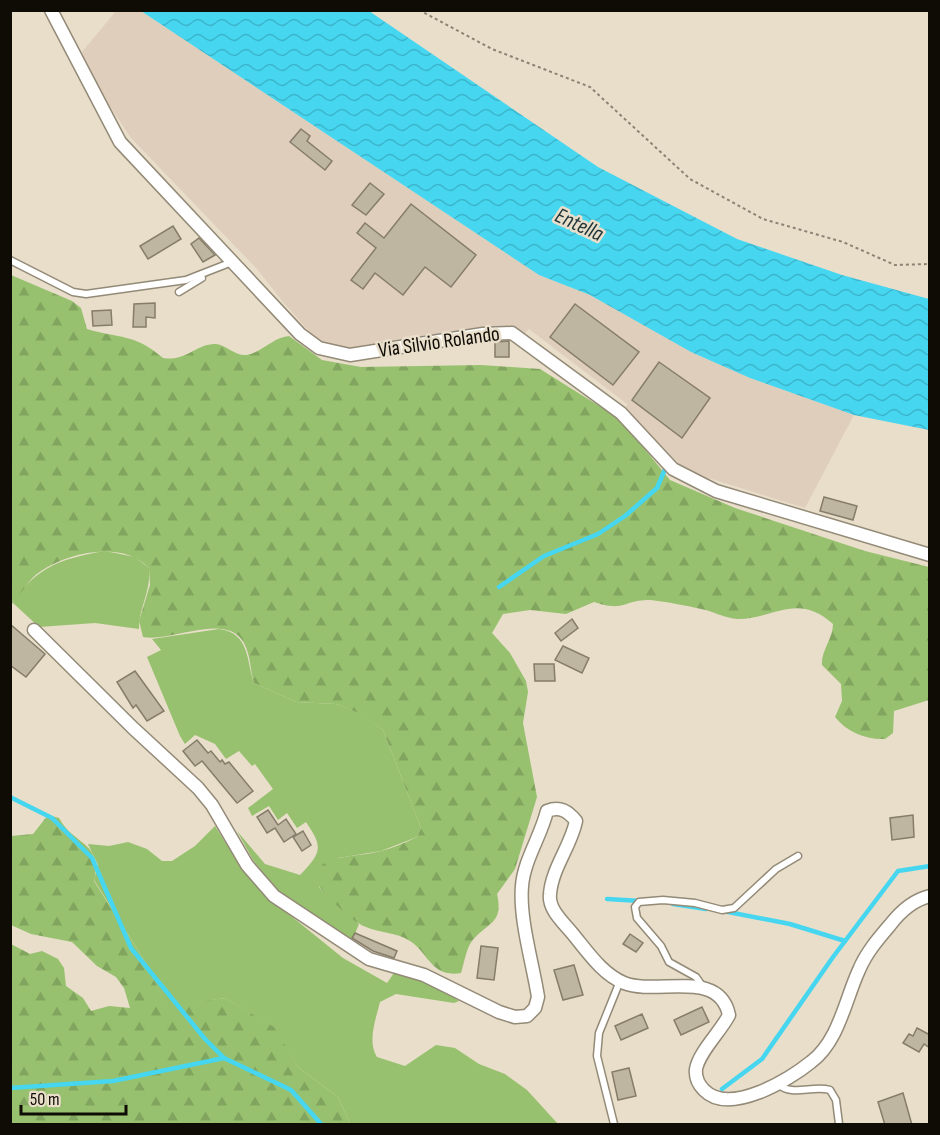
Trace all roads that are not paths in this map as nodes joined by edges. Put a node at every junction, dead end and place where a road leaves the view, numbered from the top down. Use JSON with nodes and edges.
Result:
{"nodes":[{"id":1,"x":51,"y":10,"type":"edge"},
{"id":2,"x":10,"y":260,"type":"edge"},
{"id":3,"x":232,"y":262,"type":"junction"},
{"id":4,"x":210,"y":272,"type":"junction"},
{"id":5,"x":179,"y":292,"type":"dead end"},
{"id":6,"x":930,"y":555,"type":"edge"},
{"id":7,"x":34,"y":630,"type":"dead end"},
{"id":8,"x":798,"y":856,"type":"dead end"},
{"id":9,"x":930,"y":896,"type":"edge"},
{"id":10,"x":620,"y":981,"type":"junction"},
{"id":11,"x":703,"y":987,"type":"junction"},
{"id":12,"x":778,"y":1084,"type":"junction"},
{"id":13,"x":614,"y":1125,"type":"edge"},
{"id":14,"x":839,"y":1125,"type":"edge"}],
"edges":[{"from":1,"to":3,"type":"street","name":"Via Silvio Rolando"},
{"from":2,"to":4,"type":"lane"},
{"from":3,"to":4,"type":"lane"},
{"from":3,"to":6,"type":"street","name":"Via Silvio Rolando"},
{"from":4,"to":5,"type":"lane"},
{"from":7,"to":10,"type":"street"},
{"from":8,"to":11,"type":"lane"},
{"from":9,"to":12,"type":"street"},
{"from":10,"to":11,"type":"street"},
{"from":10,"to":13,"type":"lane"},
{"from":11,"to":12,"type":"street"},
{"from":12,"to":14,"type":"lane"}]}
